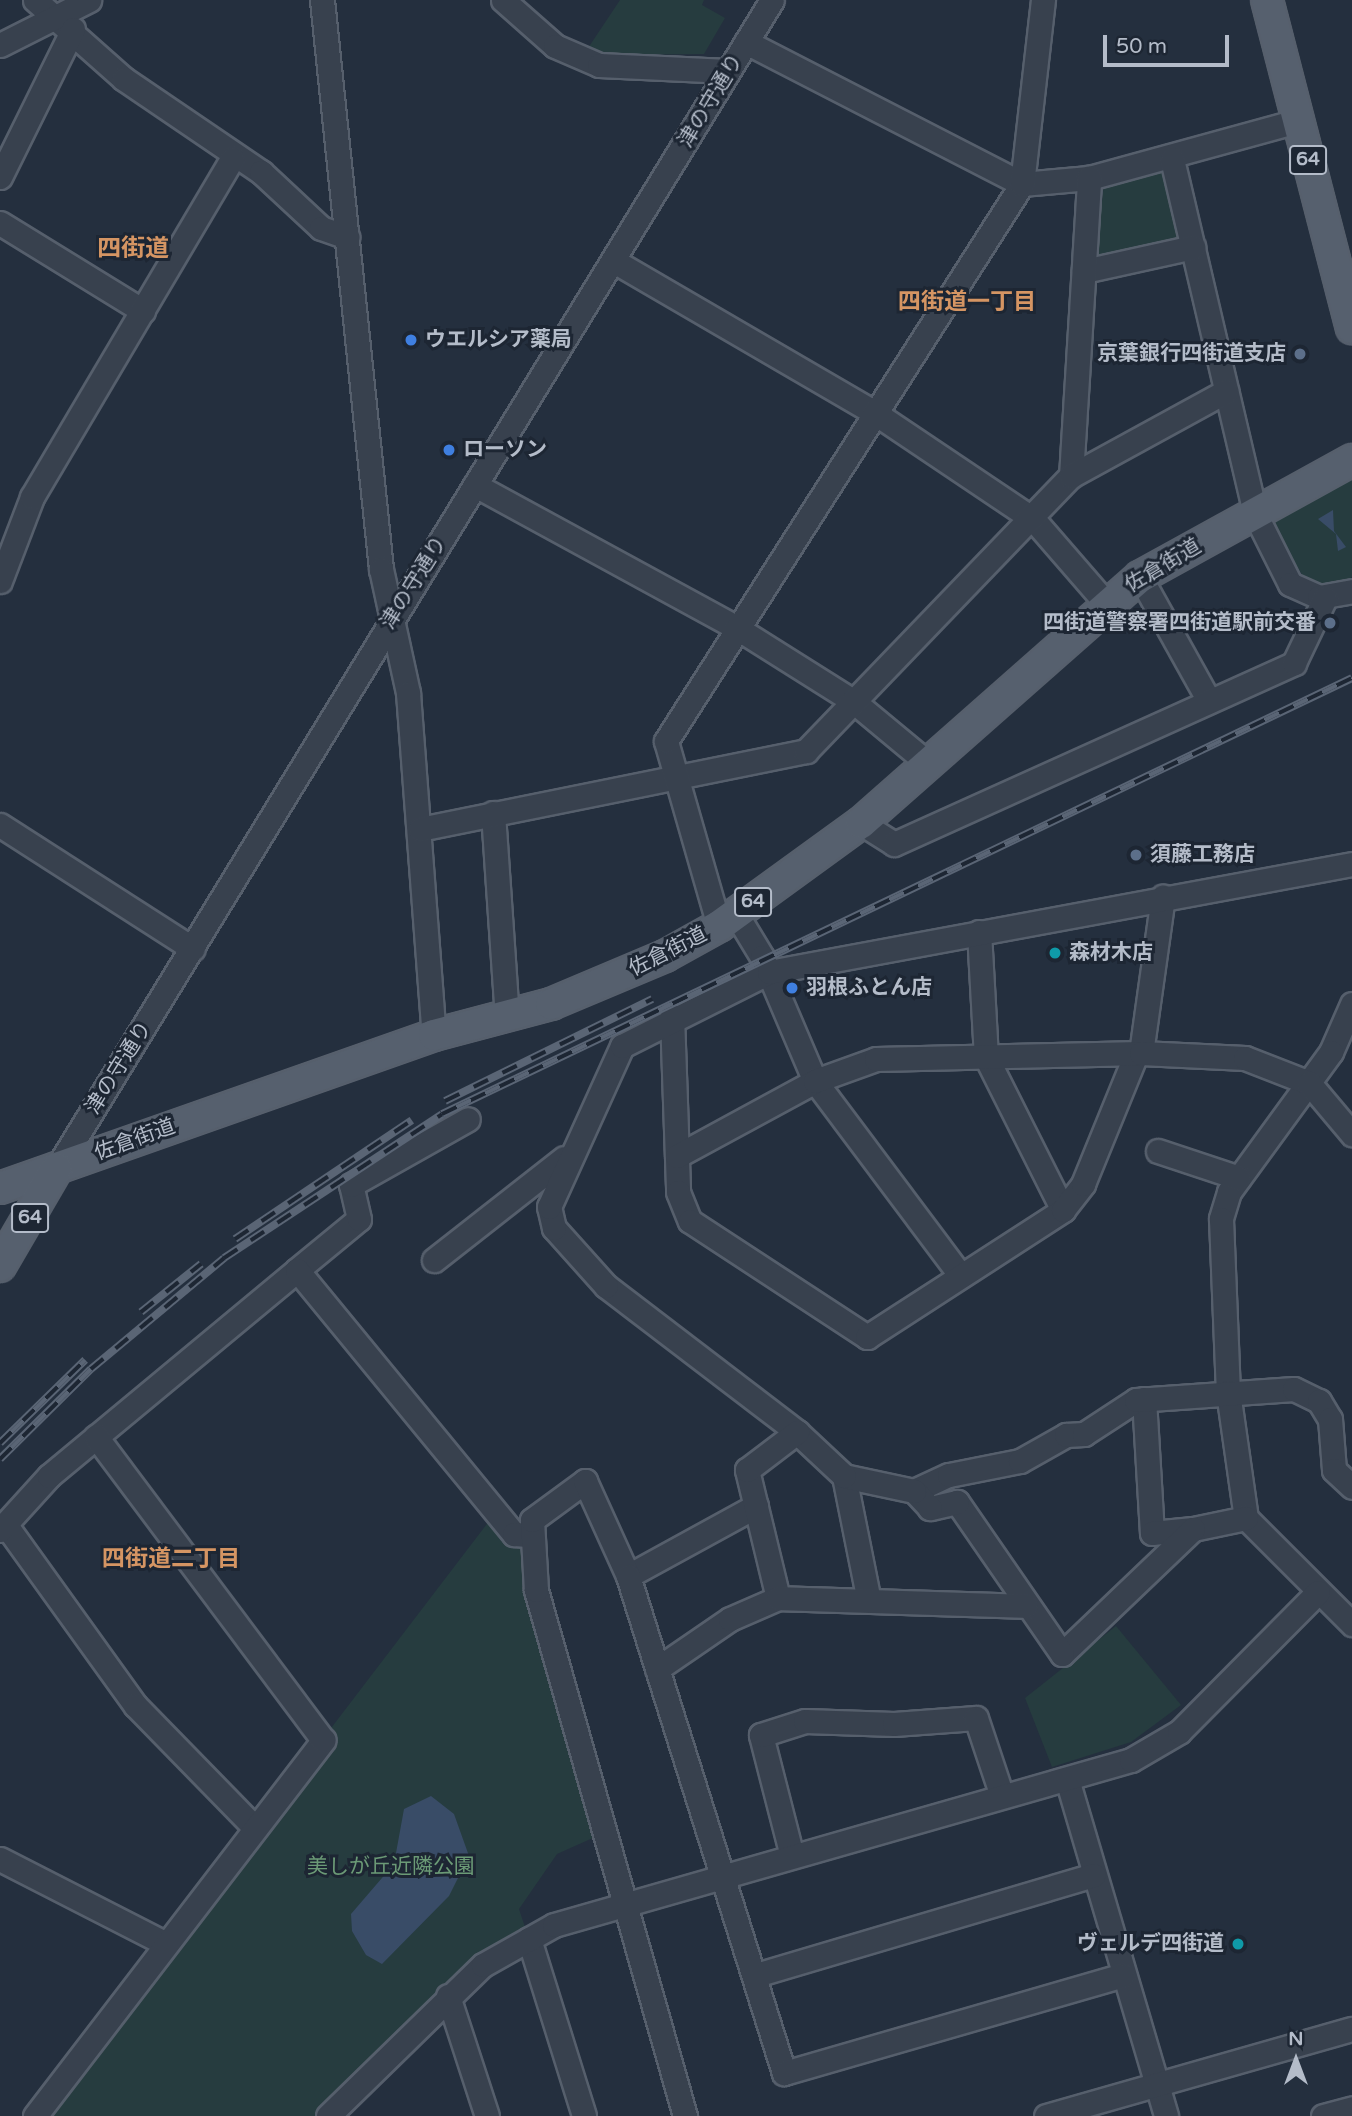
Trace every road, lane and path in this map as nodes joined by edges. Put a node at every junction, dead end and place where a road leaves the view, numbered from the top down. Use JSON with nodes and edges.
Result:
{"nodes":[{"id":1,"x":35,"y":0,"type":"edge"},
{"id":2,"x":89,"y":0,"type":"edge"},
{"id":3,"x":323,"y":0,"type":"edge"},
{"id":4,"x":503,"y":0,"type":"edge"},
{"id":5,"x":772,"y":0,"type":"edge"},
{"id":6,"x":1043,"y":0,"type":"edge"},
{"id":7,"x":1267,"y":0,"type":"edge"},
{"id":8,"x":65,"y":23,"type":"junction"},
{"id":9,"x":746,"y":42,"type":"junction"},
{"id":10,"x":0,"y":45,"type":"edge"},
{"id":11,"x":728,"y":71,"type":"junction"},
{"id":12,"x":1297,"y":121,"type":"junction"},
{"id":13,"x":232,"y":159,"type":"junction"},
{"id":14,"x":1172,"y":159,"type":"junction"},
{"id":15,"x":0,"y":177,"type":"edge"},
{"id":16,"x":1089,"y":178,"type":"junction"},
{"id":17,"x":1021,"y":184,"type":"junction"},
{"id":18,"x":0,"y":223,"type":"edge"},
{"id":19,"x":347,"y":237,"type":"junction"},
{"id":20,"x":1193,"y":247,"type":"junction"},
{"id":21,"x":614,"y":261,"type":"junction"},
{"id":22,"x":1084,"y":271,"type":"junction"},
{"id":23,"x":143,"y":311,"type":"junction"},
{"id":24,"x":1351,"y":323,"type":"edge"},
{"id":25,"x":1226,"y":391,"type":"junction"},
{"id":26,"x":875,"y":413,"type":"junction"},
{"id":27,"x":1352,"y":460,"type":"edge"},
{"id":28,"x":1071,"y":476,"type":"junction"},
{"id":29,"x":475,"y":485,"type":"junction"},
{"id":30,"x":1255,"y":514,"type":"junction"},
{"id":31,"x":1033,"y":519,"type":"junction"},
{"id":32,"x":1140,"y":577,"type":"junction"},
{"id":33,"x":0,"y":581,"type":"edge"},
{"id":34,"x":1352,"y":591,"type":"edge"},
{"id":35,"x":1325,"y":598,"type":"junction"},
{"id":36,"x":1105,"y":602,"type":"junction"},
{"id":37,"x":395,"y":613,"type":"junction"},
{"id":38,"x":737,"y":628,"type":"junction"},
{"id":39,"x":853,"y":701,"type":"junction"},
{"id":40,"x":1209,"y":701,"type":"junction"},
{"id":41,"x":930,"y":765,"type":"junction"},
{"id":42,"x":680,"y":779,"type":"junction"},
{"id":43,"x":493,"y":813,"type":"junction"},
{"id":44,"x":861,"y":823,"type":"junction"},
{"id":45,"x":0,"y":825,"type":"edge"},
{"id":46,"x":420,"y":829,"type":"junction"},
{"id":47,"x":1352,"y":864,"type":"edge"},
{"id":48,"x":1163,"y":897,"type":"junction"},
{"id":49,"x":727,"y":920,"type":"junction"},
{"id":50,"x":979,"y":932,"type":"junction"},
{"id":51,"x":193,"y":949,"type":"junction"},
{"id":52,"x":769,"y":972,"type":"junction"},
{"id":53,"x":1352,"y":1004,"type":"edge"},
{"id":54,"x":507,"y":1016,"type":"junction"},
{"id":55,"x":672,"y":1016,"type":"junction"},
{"id":56,"x":434,"y":1035,"type":"junction"},
{"id":57,"x":1139,"y":1053,"type":"junction"},
{"id":58,"x":986,"y":1057,"type":"junction"},
{"id":59,"x":815,"y":1081,"type":"junction"},
{"id":60,"x":1309,"y":1083,"type":"junction"},
{"id":61,"x":468,"y":1119,"type":"dead end"},
{"id":62,"x":1352,"y":1134,"type":"edge"},
{"id":63,"x":1158,"y":1151,"type":"dead end"},
{"id":64,"x":570,"y":1154,"type":"junction"},
{"id":65,"x":677,"y":1156,"type":"junction"},
{"id":66,"x":57,"y":1168,"type":"junction"},
{"id":67,"x":1239,"y":1178,"type":"junction"},
{"id":68,"x":0,"y":1188,"type":"edge"},
{"id":69,"x":1063,"y":1210,"type":"junction"},
{"id":70,"x":434,"y":1260,"type":"dead end"},
{"id":71,"x":0,"y":1266,"type":"edge"},
{"id":72,"x":297,"y":1270,"type":"junction"},
{"id":73,"x":960,"y":1275,"type":"junction"},
{"id":74,"x":1228,"y":1392,"type":"junction"},
{"id":75,"x":1143,"y":1399,"type":"junction"},
{"id":76,"x":797,"y":1432,"type":"junction"},
{"id":77,"x":96,"y":1437,"type":"junction"},
{"id":78,"x":844,"y":1476,"type":"junction"},
{"id":79,"x":1352,"y":1488,"type":"edge"},
{"id":80,"x":914,"y":1491,"type":"junction"},
{"id":81,"x":756,"y":1506,"type":"junction"},
{"id":82,"x":1246,"y":1518,"type":"junction"},
{"id":83,"x":2,"y":1527,"type":"edge"},
{"id":84,"x":1193,"y":1529,"type":"junction"},
{"id":85,"x":528,"y":1535,"type":"junction"},
{"id":86,"x":628,"y":1576,"type":"junction"},
{"id":87,"x":1318,"y":1592,"type":"junction"},
{"id":88,"x":778,"y":1598,"type":"junction"},
{"id":89,"x":869,"y":1601,"type":"junction"},
{"id":90,"x":1026,"y":1606,"type":"junction"},
{"id":91,"x":1352,"y":1625,"type":"edge"},
{"id":92,"x":657,"y":1669,"type":"junction"},
{"id":93,"x":1067,"y":1779,"type":"junction"},
{"id":94,"x":1002,"y":1796,"type":"junction"},
{"id":95,"x":253,"y":1826,"type":"junction"},
{"id":96,"x":792,"y":1856,"type":"junction"},
{"id":97,"x":0,"y":1858,"type":"edge"},
{"id":98,"x":1094,"y":1875,"type":"junction"},
{"id":99,"x":724,"y":1876,"type":"junction"},
{"id":100,"x":621,"y":1906,"type":"junction"},
{"id":101,"x":529,"y":1939,"type":"junction"},
{"id":102,"x":164,"y":1943,"type":"junction"},
{"id":103,"x":756,"y":1975,"type":"junction"},
{"id":104,"x":1123,"y":1975,"type":"junction"},
{"id":105,"x":448,"y":1996,"type":"junction"},
{"id":106,"x":1352,"y":2029,"type":"edge"},
{"id":107,"x":1156,"y":2086,"type":"junction"},
{"id":108,"x":1352,"y":2108,"type":"edge"},
{"id":109,"x":35,"y":2116,"type":"edge"},
{"id":110,"x":327,"y":2116,"type":"edge"},
{"id":111,"x":487,"y":2116,"type":"edge"},
{"id":112,"x":584,"y":2116,"type":"edge"},
{"id":113,"x":685,"y":2116,"type":"edge"},
{"id":114,"x":1046,"y":2116,"type":"edge"},
{"id":115,"x":1166,"y":2116,"type":"edge"},
{"id":116,"x":1323,"y":2116,"type":"edge"}],
"edges":[{"from":1,"to":8,"type":"street"},
{"from":2,"to":8,"type":"street"},
{"from":3,"to":19,"type":"street"},
{"from":4,"to":11,"type":"street"},
{"from":5,"to":9,"type":"street","name":"津の守通り"},
{"from":6,"to":17,"type":"street"},
{"from":7,"to":12,"type":"main road","number":"64"},
{"from":8,"to":10,"type":"street"},
{"from":8,"to":13,"type":"street"},
{"from":8,"to":15,"type":"street"},
{"from":9,"to":11,"type":"street","name":"津の守通り"},
{"from":9,"to":17,"type":"street"},
{"from":11,"to":21,"type":"street","name":"津の守通り"},
{"from":12,"to":14,"type":"street"},
{"from":12,"to":24,"type":"main road","number":"64"},
{"from":13,"to":19,"type":"street"},
{"from":13,"to":23,"type":"street"},
{"from":14,"to":16,"type":"street"},
{"from":14,"to":20,"type":"street"},
{"from":16,"to":17,"type":"street"},
{"from":16,"to":22,"type":"street"},
{"from":17,"to":26,"type":"street"},
{"from":18,"to":23,"type":"street"},
{"from":19,"to":37,"type":"street"},
{"from":20,"to":22,"type":"street"},
{"from":20,"to":25,"type":"street"},
{"from":21,"to":26,"type":"street"},
{"from":21,"to":29,"type":"street","name":"津の守通り"},
{"from":22,"to":28,"type":"street"},
{"from":23,"to":33,"type":"street"},
{"from":25,"to":28,"type":"street"},
{"from":25,"to":30,"type":"street"},
{"from":26,"to":31,"type":"street"},
{"from":26,"to":38,"type":"street"},
{"from":27,"to":30,"type":"main road","name":"佐倉街道","number":"64"},
{"from":28,"to":31,"type":"street"},
{"from":29,"to":37,"type":"street","name":"津の守通り"},
{"from":29,"to":38,"type":"street"},
{"from":30,"to":32,"type":"main road","name":"佐倉街道","number":"64"},
{"from":30,"to":35,"type":"street"},
{"from":31,"to":36,"type":"street"},
{"from":31,"to":39,"type":"street"},
{"from":32,"to":36,"type":"main road","name":"佐倉街道","number":"64"},
{"from":32,"to":40,"type":"street"},
{"from":34,"to":35,"type":"street"},
{"from":35,"to":40,"type":"street"},
{"from":36,"to":41,"type":"main road","name":"佐倉街道","number":"64"},
{"from":37,"to":46,"type":"street"},
{"from":37,"to":51,"type":"street","name":"津の守通り"},
{"from":38,"to":39,"type":"street"},
{"from":38,"to":42,"type":"street"},
{"from":39,"to":41,"type":"street"},
{"from":39,"to":42,"type":"street"},
{"from":40,"to":44,"type":"street"},
{"from":41,"to":44,"type":"main road","name":"佐倉街道","number":"64"},
{"from":42,"to":43,"type":"street"},
{"from":42,"to":49,"type":"street"},
{"from":43,"to":46,"type":"street"},
{"from":43,"to":54,"type":"street"},
{"from":44,"to":49,"type":"main road","name":"佐倉街道","number":"64"},
{"from":45,"to":51,"type":"street"},
{"from":46,"to":56,"type":"street"},
{"from":47,"to":48,"type":"street"},
{"from":48,"to":50,"type":"street"},
{"from":48,"to":57,"type":"street"},
{"from":49,"to":52,"type":"street"},
{"from":49,"to":54,"type":"main road","name":"佐倉街道","number":"64"},
{"from":50,"to":52,"type":"street"},
{"from":50,"to":58,"type":"street"},
{"from":51,"to":66,"type":"street","name":"津の守通り"},
{"from":52,"to":55,"type":"street"},
{"from":52,"to":59,"type":"street"},
{"from":53,"to":60,"type":"street"},
{"from":54,"to":56,"type":"main road","name":"佐倉街道","number":"64"},
{"from":55,"to":64,"type":"street"},
{"from":55,"to":65,"type":"street"},
{"from":56,"to":66,"type":"main road","name":"佐倉街道","number":"64"},
{"from":57,"to":58,"type":"street"},
{"from":57,"to":60,"type":"street"},
{"from":57,"to":69,"type":"street"},
{"from":58,"to":59,"type":"street"},
{"from":58,"to":69,"type":"street"},
{"from":59,"to":65,"type":"street"},
{"from":59,"to":73,"type":"street"},
{"from":60,"to":62,"type":"street"},
{"from":60,"to":67,"type":"street"},
{"from":61,"to":72,"type":"street"},
{"from":63,"to":67,"type":"street"},
{"from":64,"to":70,"type":"street"},
{"from":64,"to":76,"type":"street"},
{"from":65,"to":73,"type":"street"},
{"from":66,"to":68,"type":"main road","name":"佐倉街道"},
{"from":66,"to":71,"type":"main road","number":"64"},
{"from":67,"to":74,"type":"street"},
{"from":69,"to":73,"type":"street"},
{"from":72,"to":77,"type":"street"},
{"from":72,"to":85,"type":"street"},
{"from":74,"to":75,"type":"street"},
{"from":74,"to":79,"type":"street"},
{"from":74,"to":82,"type":"street"},
{"from":75,"to":80,"type":"street"},
{"from":75,"to":84,"type":"street"},
{"from":76,"to":78,"type":"street"},
{"from":76,"to":81,"type":"street"},
{"from":77,"to":83,"type":"street"},
{"from":77,"to":95,"type":"street"},
{"from":78,"to":80,"type":"street"},
{"from":78,"to":89,"type":"street"},
{"from":80,"to":90,"type":"street"},
{"from":81,"to":86,"type":"street"},
{"from":81,"to":88,"type":"street"},
{"from":82,"to":84,"type":"street"},
{"from":82,"to":87,"type":"street"},
{"from":83,"to":95,"type":"street"},
{"from":84,"to":90,"type":"street"},
{"from":85,"to":86,"type":"street"},
{"from":85,"to":100,"type":"street"},
{"from":86,"to":92,"type":"street"},
{"from":87,"to":91,"type":"street"},
{"from":87,"to":93,"type":"street"},
{"from":88,"to":89,"type":"street"},
{"from":88,"to":92,"type":"street"},
{"from":89,"to":90,"type":"street"},
{"from":92,"to":99,"type":"street"},
{"from":93,"to":94,"type":"street"},
{"from":93,"to":98,"type":"street"},
{"from":94,"to":96,"type":"street"},
{"from":94,"to":96,"type":"street"},
{"from":95,"to":102,"type":"street"},
{"from":96,"to":99,"type":"street"},
{"from":97,"to":102,"type":"street"},
{"from":98,"to":103,"type":"street"},
{"from":98,"to":104,"type":"street"},
{"from":99,"to":100,"type":"street"},
{"from":99,"to":103,"type":"street"},
{"from":100,"to":101,"type":"street"},
{"from":100,"to":113,"type":"street"},
{"from":101,"to":105,"type":"street"},
{"from":101,"to":112,"type":"street"},
{"from":102,"to":109,"type":"street"},
{"from":103,"to":104,"type":"street"},
{"from":104,"to":107,"type":"street"},
{"from":105,"to":110,"type":"street"},
{"from":105,"to":111,"type":"street"},
{"from":106,"to":107,"type":"street"},
{"from":107,"to":114,"type":"street"},
{"from":107,"to":115,"type":"street"},
{"from":108,"to":116,"type":"street"}]}
